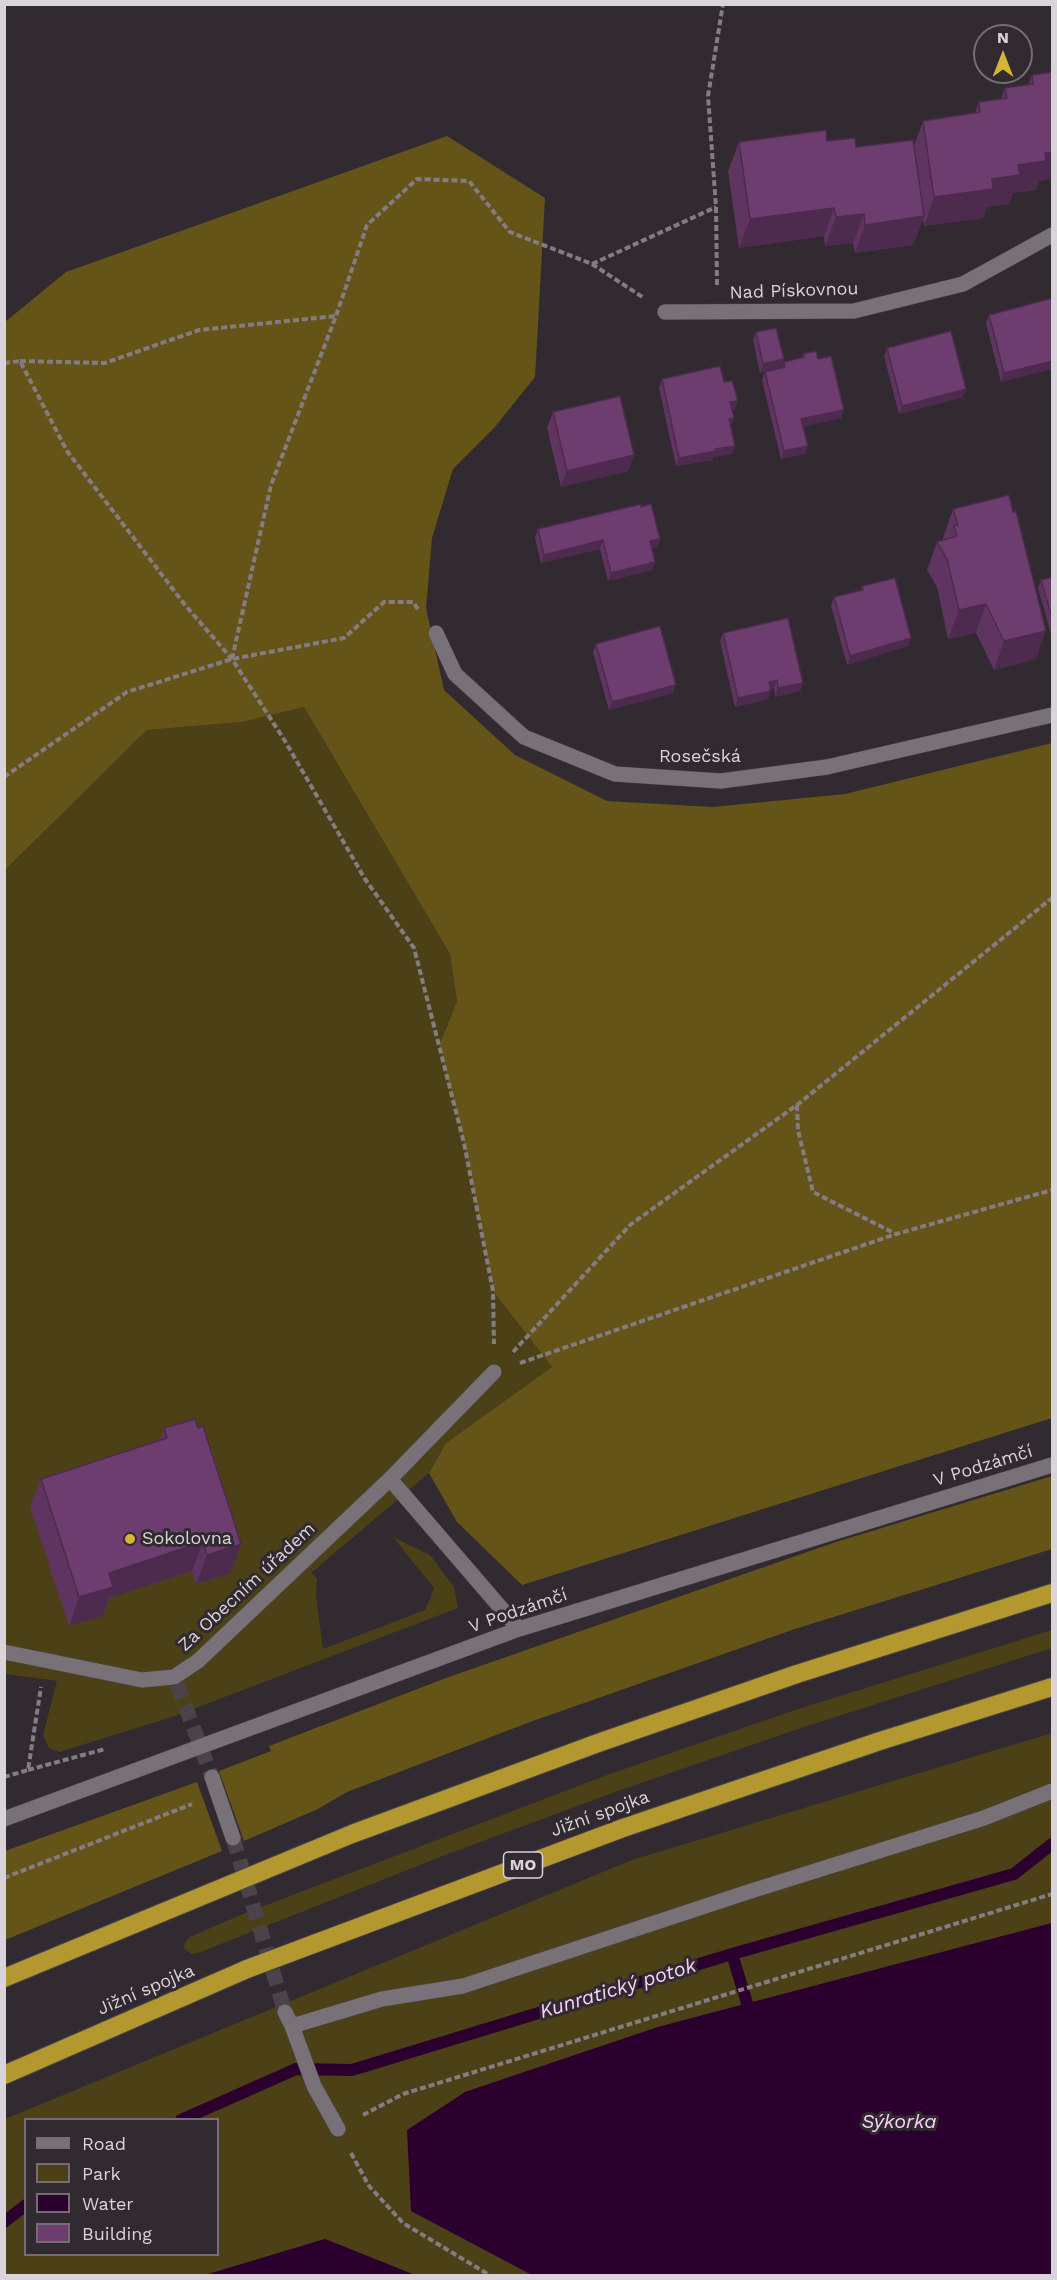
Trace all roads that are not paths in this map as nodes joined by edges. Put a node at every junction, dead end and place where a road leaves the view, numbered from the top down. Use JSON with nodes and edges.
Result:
{"nodes":[{"id":1,"x":1053,"y":235,"type":"edge"},
{"id":2,"x":664,"y":312,"type":"road end"},
{"id":3,"x":436,"y":633,"type":"road end"},
{"id":4,"x":1053,"y":715,"type":"edge"},
{"id":5,"x":494,"y":1372,"type":"road end"},
{"id":6,"x":1053,"y":1465,"type":"edge"},
{"id":7,"x":390,"y":1479,"type":"junction"},
{"id":8,"x":1053,"y":1593,"type":"edge"},
{"id":9,"x":519,"y":1629,"type":"junction"},
{"id":10,"x":4,"y":1652,"type":"edge"},
{"id":11,"x":1053,"y":1687,"type":"edge"},
{"id":12,"x":212,"y":1777,"type":"tunnel mouth"},
{"id":13,"x":1053,"y":1791,"type":"edge"},
{"id":14,"x":4,"y":1819,"type":"edge"},
{"id":15,"x":233,"y":1838,"type":"tunnel mouth"},
{"id":16,"x":4,"y":1978,"type":"edge"},
{"id":17,"x":4,"y":2075,"type":"edge"},
{"id":18,"x":338,"y":2129,"type":"road end"}],
"edges":[{"from":1,"to":2,"type":"street","name":"Nad Pískovnou"},
{"from":3,"to":4,"type":"street","name":"Rosečská"},
{"from":5,"to":7,"type":"street","name":"Za Obecním úřadem"},
{"from":6,"to":9,"type":"street","name":"V Podzámčí"},
{"from":7,"to":9,"type":"street"},
{"from":7,"to":10,"type":"street","name":"Za Obecním úřadem"},
{"from":8,"to":16,"type":"highway"},
{"from":9,"to":14,"type":"street","name":"V Podzámčí"},
{"from":11,"to":17,"type":"highway","name":"Jižní spojka","number":"MO"},
{"from":12,"to":15,"type":"street"},
{"from":13,"to":18,"type":"street"}]}
